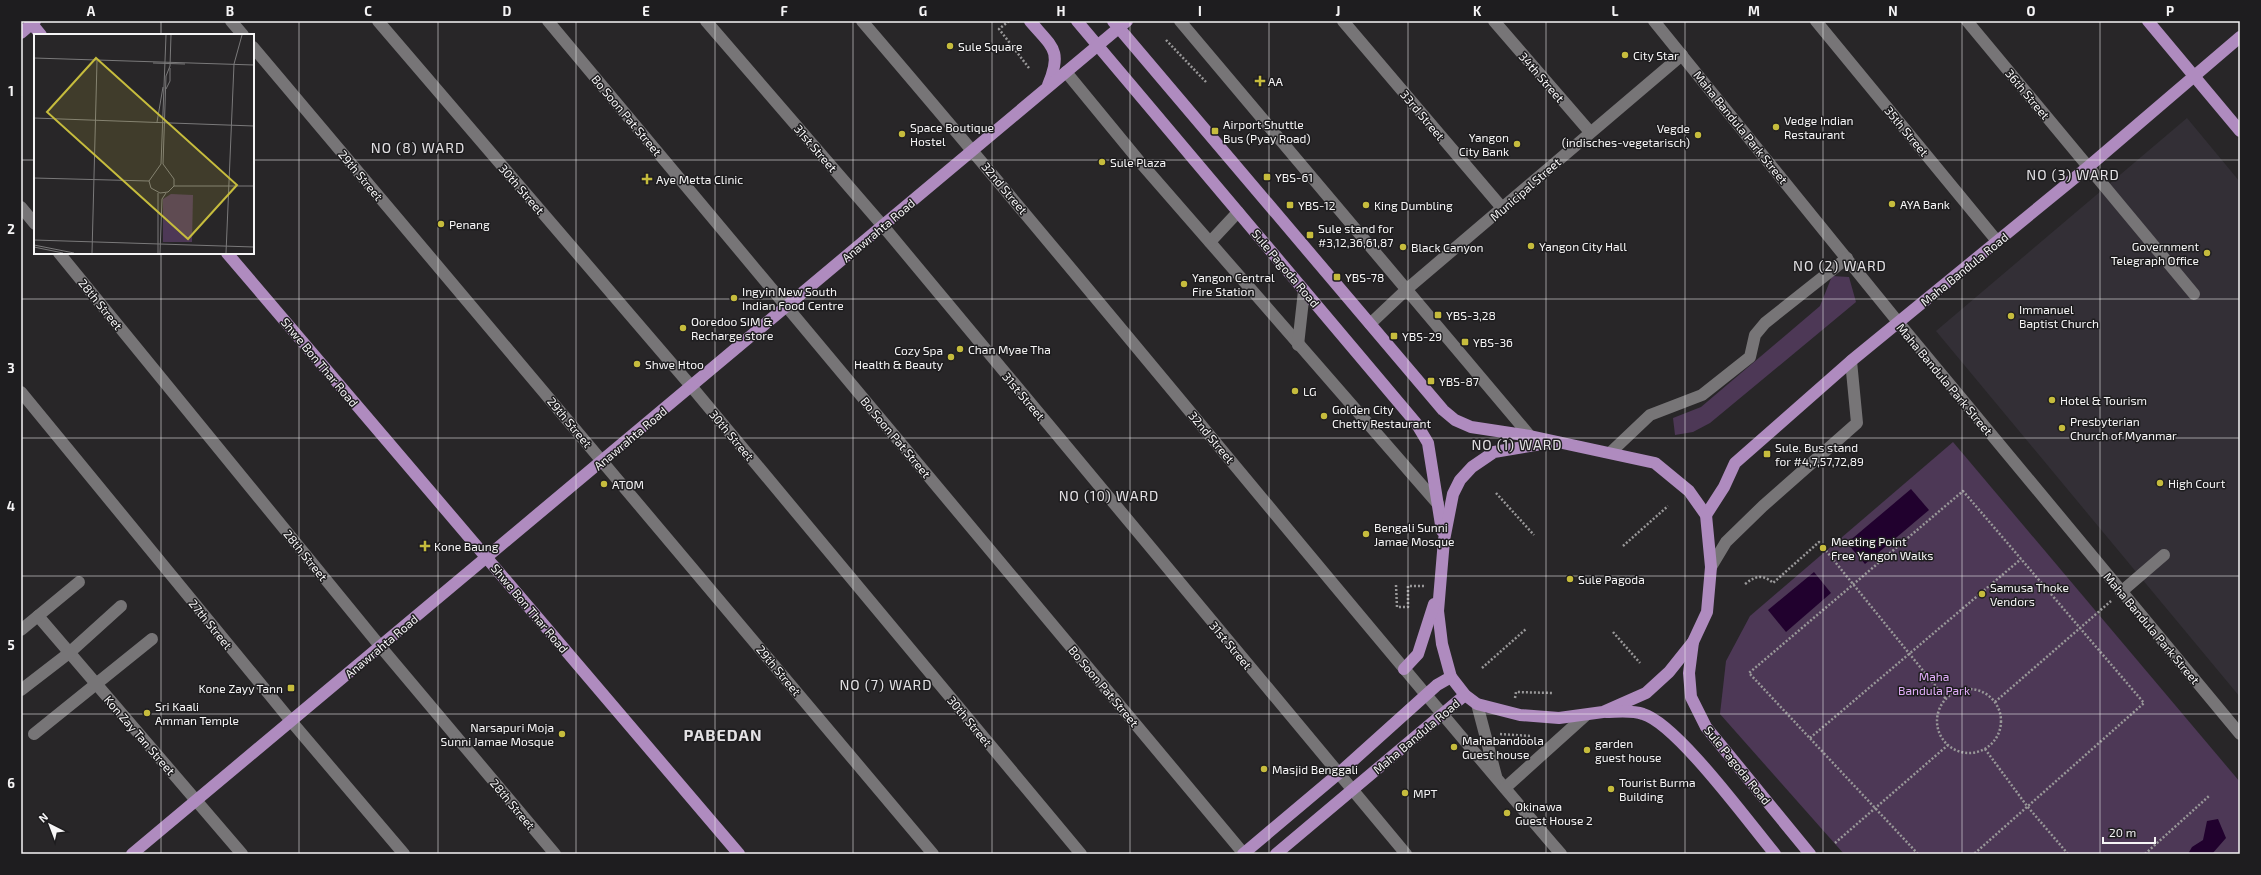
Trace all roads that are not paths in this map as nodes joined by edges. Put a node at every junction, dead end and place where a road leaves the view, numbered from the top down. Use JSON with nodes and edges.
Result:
{"nodes":[{"id":1,"x":231,"y":21,"type":"edge"},
{"id":2,"x":378,"y":21,"type":"edge"},
{"id":3,"x":548,"y":21,"type":"edge"},
{"id":4,"x":706,"y":21,"type":"edge"},
{"id":5,"x":862,"y":21,"type":"edge"},
{"id":6,"x":1030,"y":21,"type":"edge"},
{"id":7,"x":1077,"y":21,"type":"edge"},
{"id":8,"x":1180,"y":21,"type":"edge"},
{"id":9,"x":1343,"y":21,"type":"edge"},
{"id":10,"x":1494,"y":21,"type":"edge"},
{"id":11,"x":1654,"y":21,"type":"edge"},
{"id":12,"x":1816,"y":21,"type":"edge"},
{"id":13,"x":1967,"y":21,"type":"edge"},
{"id":14,"x":2148,"y":21,"type":"edge"},
{"id":15,"x":33,"y":22,"type":"edge"},
{"id":16,"x":1120,"y":23,"type":"edge"},
{"id":17,"x":21,"y":33,"type":"edge"},
{"id":18,"x":40,"y":34,"type":"edge"},
{"id":19,"x":242,"y":34,"type":"edge"},
{"id":20,"x":2240,"y":37,"type":"edge"},
{"id":21,"x":1098,"y":46,"type":"junction"},
{"id":22,"x":254,"y":48,"type":"edge"},
{"id":23,"x":1682,"y":55,"type":"junction"},
{"id":24,"x":1066,"y":72,"type":"junction"},
{"id":25,"x":2195,"y":77,"type":"junction"},
{"id":26,"x":1048,"y":87,"type":"junction"},
{"id":27,"x":2240,"y":131,"type":"edge"},
{"id":28,"x":1590,"y":132,"type":"junction"},
{"id":29,"x":973,"y":150,"type":"junction"},
{"id":30,"x":2088,"y":167,"type":"junction"},
{"id":31,"x":21,"y":207,"type":"edge"},
{"id":32,"x":1503,"y":209,"type":"junction"},
{"id":33,"x":1238,"y":212,"type":"junction"},
{"id":34,"x":34,"y":223,"type":"edge"},
{"id":35,"x":883,"y":226,"type":"junction"},
{"id":36,"x":1997,"y":241,"type":"junction"},
{"id":37,"x":1210,"y":242,"type":"junction"},
{"id":38,"x":60,"y":254,"type":"edge"},
{"id":39,"x":228,"y":254,"type":"edge"},
{"id":40,"x":1847,"y":258,"type":"junction"},
{"id":41,"x":1408,"y":289,"type":"junction"},
{"id":42,"x":1304,"y":291,"type":"junction"},
{"id":43,"x":2194,"y":294,"type":"dead end"},
{"id":44,"x":787,"y":306,"type":"junction"},
{"id":45,"x":1898,"y":322,"type":"junction"},
{"id":46,"x":1370,"y":324,"type":"junction"},
{"id":47,"x":1298,"y":344,"type":"junction"},
{"id":48,"x":1851,"y":361,"type":"junction"},
{"id":49,"x":691,"y":386,"type":"junction"},
{"id":50,"x":21,"y":392,"type":"edge"},
{"id":51,"x":1530,"y":436,"type":"junction"},
{"id":52,"x":1554,"y":442,"type":"junction"},
{"id":53,"x":1611,"y":452,"type":"junction"},
{"id":54,"x":602,"y":460,"type":"junction"},
{"id":55,"x":1438,"y":504,"type":"junction"},
{"id":56,"x":1706,"y":515,"type":"junction"},
{"id":57,"x":1444,"y":540,"type":"junction"},
{"id":58,"x":2164,"y":556,"type":"dead end"},
{"id":59,"x":487,"y":557,"type":"junction"},
{"id":60,"x":1711,"y":567,"type":"junction"},
{"id":61,"x":1439,"y":578,"type":"junction"},
{"id":62,"x":78,"y":582,"type":"dead end"},
{"id":63,"x":2121,"y":592,"type":"junction"},
{"id":64,"x":121,"y":606,"type":"dead end"},
{"id":65,"x":38,"y":616,"type":"junction"},
{"id":66,"x":21,"y":630,"type":"edge"},
{"id":67,"x":152,"y":639,"type":"dead end"},
{"id":68,"x":1693,"y":642,"type":"junction"},
{"id":69,"x":380,"y":646,"type":"junction"},
{"id":70,"x":69,"y":653,"type":"junction"},
{"id":71,"x":1404,"y":669,"type":"junction"},
{"id":72,"x":1451,"y":677,"type":"junction"},
{"id":73,"x":96,"y":684,"type":"junction"},
{"id":74,"x":21,"y":690,"type":"edge"},
{"id":75,"x":1465,"y":694,"type":"junction"},
{"id":76,"x":1425,"y":695,"type":"junction"},
{"id":77,"x":1477,"y":704,"type":"junction"},
{"id":78,"x":1603,"y":712,"type":"junction"},
{"id":79,"x":1442,"y":715,"type":"junction"},
{"id":80,"x":1586,"y":715,"type":"junction"},
{"id":81,"x":291,"y":721,"type":"junction"},
{"id":82,"x":34,"y":734,"type":"dead end"},
{"id":83,"x":2240,"y":734,"type":"edge"},
{"id":84,"x":1338,"y":774,"type":"junction"},
{"id":85,"x":1501,"y":784,"type":"junction"},
{"id":86,"x":1352,"y":790,"type":"junction"},
{"id":87,"x":196,"y":800,"type":"junction"},
{"id":88,"x":132,"y":854,"type":"edge"},
{"id":89,"x":242,"y":854,"type":"edge"},
{"id":90,"x":404,"y":854,"type":"edge"},
{"id":91,"x":555,"y":854,"type":"edge"},
{"id":92,"x":739,"y":854,"type":"edge"},
{"id":93,"x":933,"y":854,"type":"edge"},
{"id":94,"x":1080,"y":854,"type":"edge"},
{"id":95,"x":1244,"y":854,"type":"edge"},
{"id":96,"x":1276,"y":854,"type":"edge"},
{"id":97,"x":1406,"y":854,"type":"edge"},
{"id":98,"x":1561,"y":854,"type":"edge"},
{"id":99,"x":1775,"y":854,"type":"edge"},
{"id":100,"x":1810,"y":854,"type":"edge"}],
"edges":[{"from":1,"to":19,"type":"street"},
{"from":2,"to":49,"type":"street","name":"30th Street"},
{"from":3,"to":44,"type":"street","name":"Bo Soon Pat Street"},
{"from":4,"to":35,"type":"street","name":"31st Street"},
{"from":5,"to":29,"type":"street","name":"32nd Street"},
{"from":6,"to":26,"type":"main road"},
{"from":7,"to":21,"type":"main road","name":"Sule Pagoda Road"},
{"from":8,"to":41,"type":"street"},
{"from":9,"to":32,"type":"street","name":"33rd Street"},
{"from":10,"to":28,"type":"street","name":"34th Street"},
{"from":11,"to":23,"type":"street","name":"Maha Bandula Park Street"},
{"from":12,"to":36,"type":"street","name":"35th Street"},
{"from":13,"to":30,"type":"street","name":"36th Street"},
{"from":14,"to":25,"type":"main road"},
{"from":15,"to":17,"type":"main road"},
{"from":15,"to":18,"type":"main road"},
{"from":16,"to":21,"type":"main road","name":"Anawrahta Road"},
{"from":16,"to":46,"type":"main road"},
{"from":20,"to":25,"type":"main road","name":"Maha Bandula Road"},
{"from":21,"to":24,"type":"main road","name":"Anawrahta Road"},
{"from":21,"to":33,"type":"main road","name":"Sule Pagoda Road"},
{"from":22,"to":54,"type":"street","name":"29th Street"},
{"from":23,"to":28,"type":"street","name":"Municipal Street"},
{"from":23,"to":40,"type":"street","name":"Maha Bandula Park Street"},
{"from":24,"to":26,"type":"main road","name":"Anawrahta Road"},
{"from":24,"to":37,"type":"street"},
{"from":25,"to":27,"type":"main road"},
{"from":25,"to":30,"type":"main road","name":"Maha Bandula Road"},
{"from":26,"to":29,"type":"main road","name":"Anawrahta Road"},
{"from":28,"to":32,"type":"street","name":"Municipal Street"},
{"from":29,"to":35,"type":"main road","name":"Anawrahta Road"},
{"from":29,"to":71,"type":"street","name":"32nd Street"},
{"from":30,"to":36,"type":"main road","name":"Maha Bandula Road"},
{"from":30,"to":43,"type":"street","name":"36th Street"},
{"from":31,"to":34,"type":"street"},
{"from":32,"to":41,"type":"street","name":"Municipal Street"},
{"from":33,"to":37,"type":"street"},
{"from":33,"to":42,"type":"main road","name":"Sule Pagoda Road"},
{"from":35,"to":44,"type":"main road","name":"Anawrahta Road"},
{"from":35,"to":84,"type":"street","name":"31st Street"},
{"from":36,"to":45,"type":"main road","name":"Maha Bandula Road"},
{"from":37,"to":47,"type":"street"},
{"from":38,"to":69,"type":"street","name":"28th Street"},
{"from":39,"to":59,"type":"main road","name":"Shwe Bon Thar Road"},
{"from":40,"to":45,"type":"street","name":"Maha Bandula Park Street"},
{"from":40,"to":53,"type":"street"},
{"from":41,"to":46,"type":"street","name":"Municipal Street"},
{"from":41,"to":51,"type":"street"},
{"from":42,"to":47,"type":"street"},
{"from":42,"to":55,"type":"main road","name":"Sule Pagoda Road"},
{"from":44,"to":49,"type":"main road","name":"Anawrahta Road"},
{"from":44,"to":95,"type":"street","name":"Bo Soon Pat Street"},
{"from":45,"to":48,"type":"main road","name":"Maha Bandula Road"},
{"from":45,"to":63,"type":"street","name":"Maha Bandula Park Street"},
{"from":46,"to":51,"type":"main road"},
{"from":47,"to":55,"type":"street"},
{"from":48,"to":56,"type":"main road","name":"Maha Bandula Road"},
{"from":48,"to":60,"type":"street"},
{"from":49,"to":54,"type":"main road","name":"Anawrahta Road"},
{"from":49,"to":94,"type":"street","name":"30th Street"},
{"from":50,"to":81,"type":"street","name":"27th Street"},
{"from":51,"to":52,"type":"main road"},
{"from":52,"to":53,"type":"main road"},
{"from":52,"to":57,"type":"main road"},
{"from":53,"to":56,"type":"main road"},
{"from":54,"to":59,"type":"main road","name":"Anawrahta Road"},
{"from":54,"to":93,"type":"street","name":"29th Street"},
{"from":55,"to":57,"type":"main road","name":"Sule Pagoda Road"},
{"from":56,"to":60,"type":"main road"},
{"from":57,"to":61,"type":"main road"},
{"from":58,"to":63,"type":"street"},
{"from":59,"to":69,"type":"main road","name":"Anawrahta Road"},
{"from":59,"to":92,"type":"main road","name":"Shwe Bon Thar Road"},
{"from":60,"to":68,"type":"main road"},
{"from":61,"to":71,"type":"main road"},
{"from":61,"to":72,"type":"main road"},
{"from":62,"to":65,"type":"street"},
{"from":63,"to":83,"type":"street","name":"Maha Bandula Park Street"},
{"from":64,"to":70,"type":"street"},
{"from":65,"to":66,"type":"street"},
{"from":65,"to":70,"type":"street","name":"Kon Zay Tan Street"},
{"from":67,"to":73,"type":"street"},
{"from":68,"to":78,"type":"main road"},
{"from":68,"to":100,"type":"main road","name":"Sule Pagoda Road"},
{"from":69,"to":81,"type":"main road","name":"Anawrahta Road"},
{"from":69,"to":91,"type":"street","name":"28th Street"},
{"from":70,"to":73,"type":"street","name":"Kon Zay Tan Street"},
{"from":70,"to":74,"type":"street"},
{"from":71,"to":76,"type":"street","name":"32nd Street"},
{"from":72,"to":75,"type":"main road"},
{"from":72,"to":76,"type":"main road","name":"Maha Bandula Road"},
{"from":73,"to":82,"type":"street"},
{"from":73,"to":87,"type":"street","name":"Kon Zay Tan Street"},
{"from":75,"to":77,"type":"main road"},
{"from":75,"to":79,"type":"main road","name":"Maha Bandula Road"},
{"from":76,"to":79,"type":"street","name":"32nd Street"},
{"from":76,"to":84,"type":"main road","name":"Maha Bandula Road"},
{"from":77,"to":80,"type":"main road"},
{"from":77,"to":85,"type":"street"},
{"from":78,"to":80,"type":"main road"},
{"from":78,"to":99,"type":"main road"},
{"from":79,"to":85,"type":"street","name":"32nd Street"},
{"from":79,"to":86,"type":"main road","name":"Maha Bandula Road"},
{"from":80,"to":85,"type":"street"},
{"from":81,"to":87,"type":"main road","name":"Anawrahta Road"},
{"from":81,"to":90,"type":"street","name":"27th Street"},
{"from":84,"to":86,"type":"street","name":"31st Street"},
{"from":84,"to":95,"type":"main road","name":"Maha Bandula Road"},
{"from":85,"to":98,"type":"street","name":"32nd Street"},
{"from":86,"to":96,"type":"main road","name":"Maha Bandula Road"},
{"from":86,"to":97,"type":"street"},
{"from":87,"to":88,"type":"main road","name":"Anawrahta Road"},
{"from":87,"to":89,"type":"street","name":"Kon Zay Tan Street"}]}
